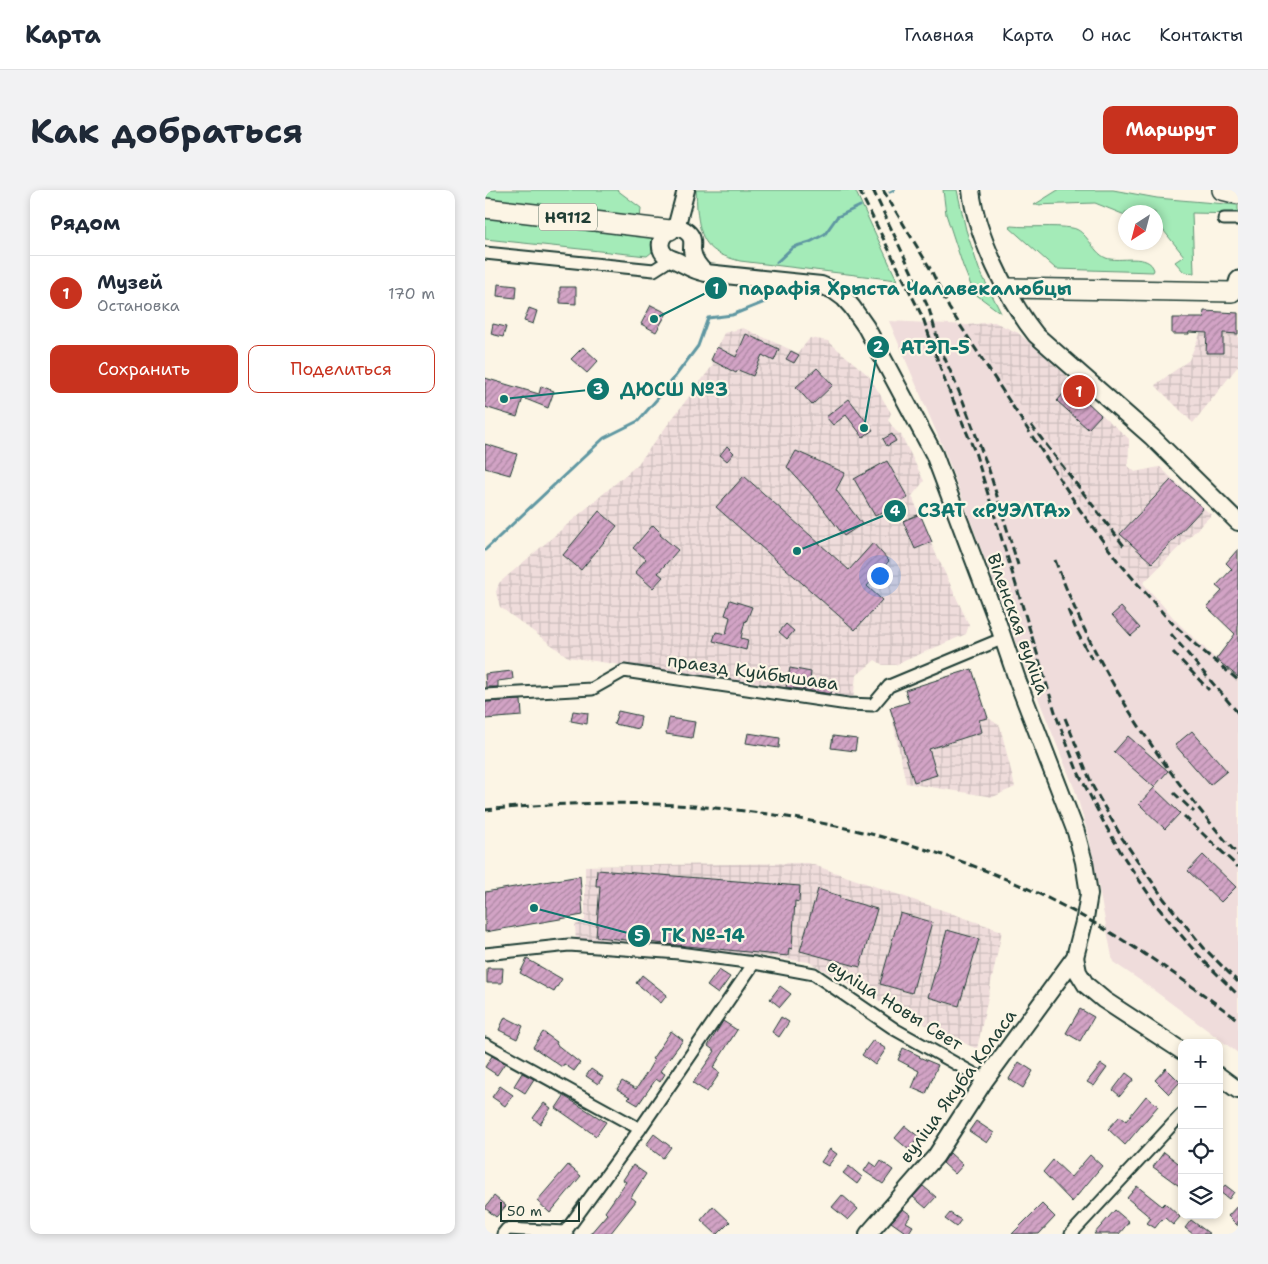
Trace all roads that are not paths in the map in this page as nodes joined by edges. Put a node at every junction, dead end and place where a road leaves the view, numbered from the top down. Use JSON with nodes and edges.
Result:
{"nodes":[{"id":1,"x":686,"y":190,"type":"edge"},
{"id":2,"x":971,"y":190,"type":"edge"},
{"id":3,"x":1222,"y":190,"type":"edge"},
{"id":4,"x":1238,"y":194,"type":"edge"},
{"id":5,"x":485,"y":208,"type":"edge"},
{"id":6,"x":1224,"y":219,"type":"dead end"},
{"id":7,"x":1238,"y":220,"type":"edge"},
{"id":8,"x":670,"y":228,"type":"junction"},
{"id":9,"x":692,"y":250,"type":"junction"},
{"id":10,"x":485,"y":253,"type":"edge"},
{"id":11,"x":672,"y":259,"type":"junction"},
{"id":12,"x":700,"y":272,"type":"junction"},
{"id":13,"x":1236,"y":287,"type":"edge"},
{"id":14,"x":1006,"y":288,"type":"junction"},
{"id":15,"x":1238,"y":522,"type":"edge"},
{"id":16,"x":1004,"y":638,"type":"junction"},
{"id":17,"x":485,"y":695,"type":"edge"},
{"id":18,"x":485,"y":954,"type":"edge"},
{"id":19,"x":1075,"y":957,"type":"junction"},
{"id":20,"x":754,"y":963,"type":"junction"},
{"id":21,"x":485,"y":1044,"type":"edge"},
{"id":22,"x":1178,"y":1048,"type":"edge"},
{"id":23,"x":1223,"y":1079,"type":"edge"},
{"id":24,"x":985,"y":1080,"type":"junction"},
{"id":25,"x":1238,"y":1090,"type":"edge"},
{"id":26,"x":1178,"y":1118,"type":"edge"},
{"id":27,"x":640,"y":1129,"type":"junction"},
{"id":28,"x":566,"y":1233,"type":"edge"},
{"id":29,"x":503,"y":1234,"type":"edge"},
{"id":30,"x":868,"y":1234,"type":"edge"},
{"id":31,"x":1071,"y":1234,"type":"edge"}],
"edges":[{"from":1,"to":8,"type":"main road"},
{"from":2,"to":14,"type":"main road"},
{"from":3,"to":4,"type":"main road"},
{"from":5,"to":8,"type":"main road","number":"Н9112"},
{"from":6,"to":7,"type":"street"},
{"from":8,"to":9,"type":"main road"},
{"from":8,"to":11,"type":"main road"},
{"from":9,"to":11,"type":"main road"},
{"from":9,"to":12,"type":"main road"},
{"from":10,"to":11,"type":"street"},
{"from":11,"to":12,"type":"main road"},
{"from":12,"to":16,"type":"main road","name":"Віленская вуліца"},
{"from":13,"to":14,"type":"main road"},
{"from":14,"to":15,"type":"main road"},
{"from":16,"to":17,"type":"street","name":"праезд Куйбышава"},
{"from":16,"to":19,"type":"main road","name":"Віленская вуліца"},
{"from":18,"to":20,"type":"street","name":"вуліца Новы Свет"},
{"from":19,"to":22,"type":"main road"},
{"from":19,"to":24,"type":"main road","name":"вуліца Якуба Коласа"},
{"from":20,"to":24,"type":"street","name":"вуліца Новы Свет"},
{"from":20,"to":27,"type":"street"},
{"from":21,"to":27,"type":"street"},
{"from":23,"to":25,"type":"main road"},
{"from":24,"to":30,"type":"main road","name":"вуліца Якуба Коласа"},
{"from":26,"to":31,"type":"street"},
{"from":27,"to":28,"type":"street"},
{"from":28,"to":29,"type":"street"}]}
